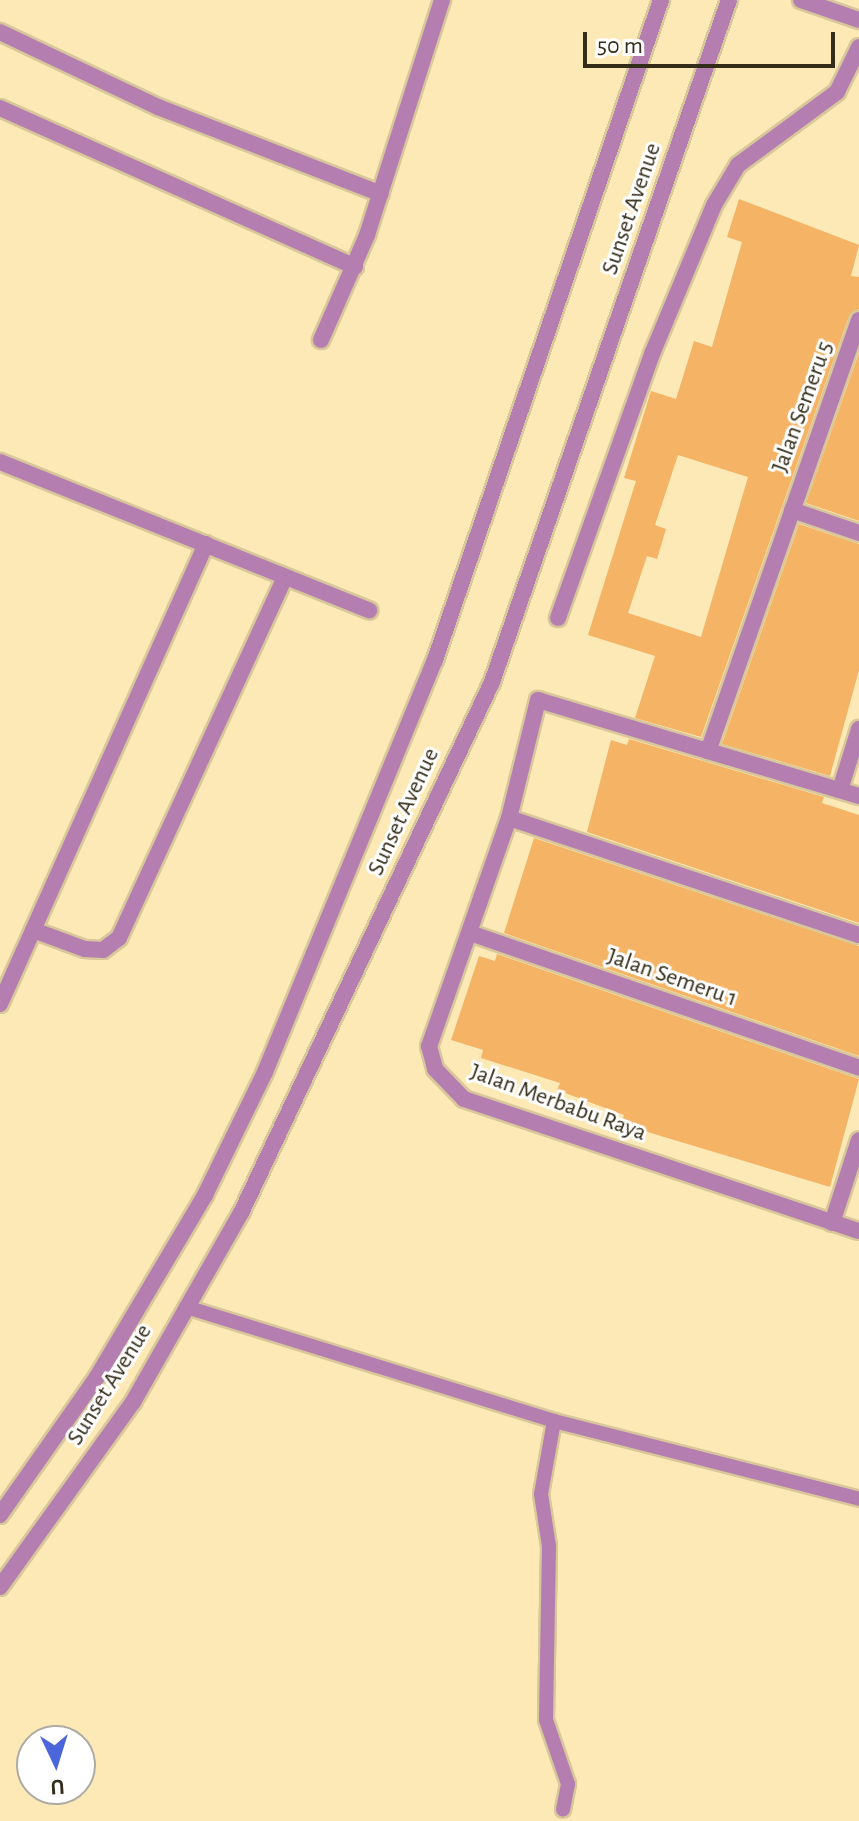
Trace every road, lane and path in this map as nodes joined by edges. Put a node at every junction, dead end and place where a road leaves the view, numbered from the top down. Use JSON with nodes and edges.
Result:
{"nodes":[{"id":1,"x":442,"y":0,"type":"edge"},
{"id":2,"x":661,"y":0,"type":"edge"},
{"id":3,"x":729,"y":0,"type":"edge"},
{"id":4,"x":801,"y":0,"type":"edge"},
{"id":5,"x":859,"y":20,"type":"edge"},
{"id":6,"x":0,"y":32,"type":"edge"},
{"id":7,"x":859,"y":47,"type":"edge"},
{"id":8,"x":0,"y":108,"type":"edge"},
{"id":9,"x":381,"y":194,"type":"junction"},
{"id":10,"x":355,"y":267,"type":"junction"},
{"id":11,"x":859,"y":320,"type":"edge"},
{"id":12,"x":321,"y":340,"type":"dead end"},
{"id":13,"x":0,"y":462,"type":"edge"},
{"id":14,"x":792,"y":510,"type":"junction"},
{"id":15,"x":859,"y":533,"type":"edge"},
{"id":16,"x":206,"y":544,"type":"junction"},
{"id":17,"x":284,"y":579,"type":"junction"},
{"id":18,"x":369,"y":610,"type":"dead end"},
{"id":19,"x":558,"y":618,"type":"dead end"},
{"id":20,"x":859,"y":729,"type":"edge"},
{"id":21,"x":708,"y":751,"type":"junction"},
{"id":22,"x":840,"y":790,"type":"junction"},
{"id":23,"x":859,"y":796,"type":"edge"},
{"id":24,"x":509,"y":818,"type":"junction"},
{"id":25,"x":33,"y":930,"type":"junction"},
{"id":26,"x":470,"y":933,"type":"junction"},
{"id":27,"x":859,"y":935,"type":"edge"},
{"id":28,"x":0,"y":1004,"type":"edge"},
{"id":29,"x":859,"y":1068,"type":"edge"},
{"id":30,"x":859,"y":1140,"type":"edge"},
{"id":31,"x":832,"y":1223,"type":"junction"},
{"id":32,"x":859,"y":1231,"type":"edge"},
{"id":33,"x":186,"y":1307,"type":"junction"},
{"id":34,"x":554,"y":1421,"type":"junction"},
{"id":35,"x":859,"y":1499,"type":"edge"},
{"id":36,"x":0,"y":1515,"type":"edge"},
{"id":37,"x":0,"y":1587,"type":"edge"},
{"id":38,"x":563,"y":1810,"type":"dead end"}],
"edges":[{"from":1,"to":9,"type":"street"},
{"from":2,"to":36,"type":"street","name":"Sunset Avenue"},
{"from":3,"to":33,"type":"street","name":"Sunset Avenue"},
{"from":4,"to":5,"type":"street"},
{"from":6,"to":9,"type":"street"},
{"from":7,"to":19,"type":"street"},
{"from":8,"to":10,"type":"street"},
{"from":9,"to":10,"type":"street"},
{"from":10,"to":12,"type":"street"},
{"from":11,"to":14,"type":"street","name":"Jalan Semeru 5"},
{"from":13,"to":16,"type":"street"},
{"from":14,"to":15,"type":"street"},
{"from":14,"to":21,"type":"street","name":"Jalan Semeru 5"},
{"from":16,"to":17,"type":"street"},
{"from":16,"to":25,"type":"street"},
{"from":17,"to":18,"type":"street"},
{"from":17,"to":25,"type":"street"},
{"from":20,"to":22,"type":"street"},
{"from":21,"to":22,"type":"street"},
{"from":21,"to":24,"type":"street","name":"Jalan Merbabu Raya"},
{"from":22,"to":23,"type":"street"},
{"from":24,"to":26,"type":"street","name":"Jalan Merbabu Raya"},
{"from":24,"to":27,"type":"street"},
{"from":25,"to":28,"type":"street"},
{"from":26,"to":29,"type":"street","name":"Jalan Semeru 1"},
{"from":26,"to":31,"type":"street","name":"Jalan Merbabu Raya"},
{"from":30,"to":31,"type":"street"},
{"from":31,"to":32,"type":"street","name":"Jalan Merbabu Raya"},
{"from":33,"to":34,"type":"lane"},
{"from":33,"to":37,"type":"street","name":"Sunset Avenue"},
{"from":34,"to":35,"type":"lane"},
{"from":34,"to":38,"type":"lane"}]}
